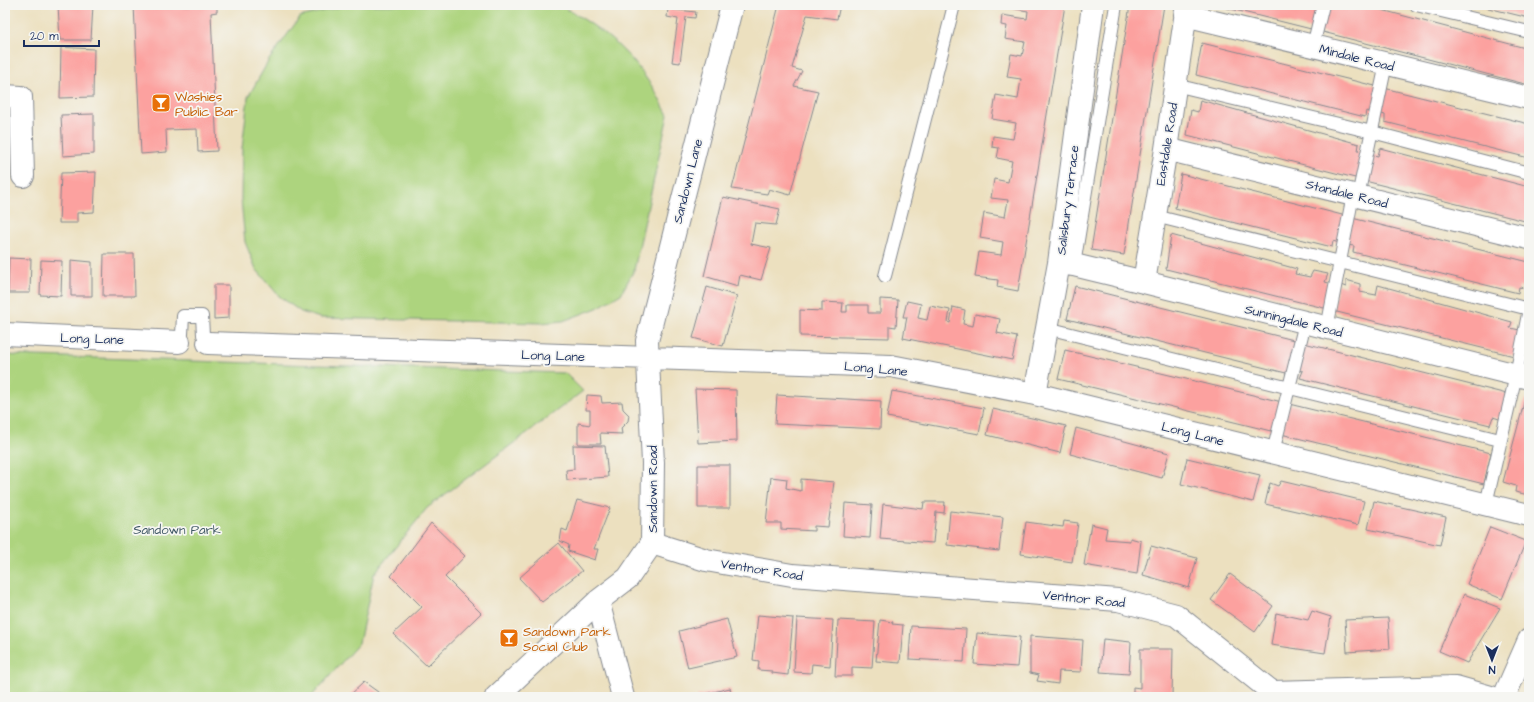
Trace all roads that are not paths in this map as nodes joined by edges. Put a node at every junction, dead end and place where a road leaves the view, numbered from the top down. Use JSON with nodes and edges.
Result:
{"nodes":[{"id":1,"x":732,"y":5,"type":"edge"},
{"id":2,"x":954,"y":5,"type":"edge"},
{"id":3,"x":1093,"y":5,"type":"edge"},
{"id":4,"x":1116,"y":5,"type":"edge"},
{"id":5,"x":1323,"y":5,"type":"edge"},
{"id":6,"x":1416,"y":5,"type":"edge"},
{"id":7,"x":1186,"y":10,"type":"edge"},
{"id":8,"x":1529,"y":32,"type":"edge"},
{"id":9,"x":1313,"y":46,"type":"junction"},
{"id":10,"x":1386,"y":64,"type":"junction"},
{"id":11,"x":1175,"y":85,"type":"junction"},
{"id":12,"x":5,"y":96,"type":"edge"},
{"id":13,"x":1529,"y":98,"type":"edge"},
{"id":14,"x":1372,"y":132,"type":"junction"},
{"id":15,"x":1166,"y":149,"type":"junction"},
{"id":16,"x":1529,"y":172,"type":"edge"},
{"id":17,"x":23,"y":176,"type":"dead end"},
{"id":18,"x":1356,"y":195,"type":"junction"},
{"id":19,"x":1155,"y":216,"type":"junction"},
{"id":20,"x":1529,"y":238,"type":"edge"},
{"id":21,"x":1340,"y":262,"type":"junction"},
{"id":22,"x":1066,"y":264,"type":"junction"},
{"id":23,"x":886,"y":276,"type":"dead end"},
{"id":24,"x":1144,"y":282,"type":"junction"},
{"id":25,"x":1529,"y":309,"type":"edge"},
{"id":26,"x":1305,"y":323,"type":"junction"},
{"id":27,"x":1047,"y":328,"type":"junction"},
{"id":28,"x":1327,"y":328,"type":"junction"},
{"id":29,"x":5,"y":334,"type":"edge"},
{"id":30,"x":179,"y":342,"type":"joint"},
{"id":31,"x":208,"y":342,"type":"joint"},
{"id":32,"x":648,"y":358,"type":"junction"},
{"id":33,"x":1522,"y":377,"type":"edge"},
{"id":34,"x":1288,"y":387,"type":"junction"},
{"id":35,"x":1035,"y":394,"type":"junction"},
{"id":36,"x":1500,"y":440,"type":"junction"},
{"id":37,"x":1273,"y":452,"type":"junction"},
{"id":38,"x":1486,"y":504,"type":"junction"},
{"id":39,"x":1529,"y":515,"type":"edge"},
{"id":40,"x":652,"y":543,"type":"junction"},
{"id":41,"x":598,"y":601,"type":"junction"},
{"id":42,"x":1529,"y":640,"type":"edge"},
{"id":43,"x":1266,"y":694,"type":"edge"},
{"id":44,"x":496,"y":697,"type":"edge"},
{"id":45,"x":623,"y":697,"type":"edge"},
{"id":46,"x":1491,"y":697,"type":"edge"},
{"id":47,"x":1504,"y":697,"type":"edge"}],
"edges":[{"from":1,"to":32,"type":"street","name":"Sandown Lane"},
{"from":2,"to":23,"type":"lane"},
{"from":3,"to":22,"type":"street","name":"Salisbury Terrace"},
{"from":4,"to":22,"type":"lane"},
{"from":5,"to":9,"type":"lane"},
{"from":6,"to":8,"type":"lane"},
{"from":7,"to":9,"type":"street","name":"Mindale Road"},
{"from":7,"to":11,"type":"street","name":"Eastdale Road"},
{"from":9,"to":10,"type":"street","name":"Mindale Road"},
{"from":10,"to":13,"type":"street","name":"Mindale Road"},
{"from":10,"to":14,"type":"lane"},
{"from":11,"to":14,"type":"lane"},
{"from":11,"to":15,"type":"street","name":"Eastdale Road"},
{"from":12,"to":17,"type":"street"},
{"from":14,"to":16,"type":"lane"},
{"from":14,"to":18,"type":"lane"},
{"from":15,"to":18,"type":"street","name":"Standale Road"},
{"from":15,"to":19,"type":"street","name":"Eastdale Road"},
{"from":18,"to":20,"type":"street","name":"Standale Road"},
{"from":18,"to":21,"type":"lane"},
{"from":19,"to":21,"type":"lane"},
{"from":19,"to":24,"type":"street","name":"Eastdale Road"},
{"from":21,"to":25,"type":"lane"},
{"from":21,"to":28,"type":"lane"},
{"from":22,"to":24,"type":"street","name":"Sunningdale Road"},
{"from":22,"to":27,"type":"street","name":"Salisbury Terrace"},
{"from":24,"to":26,"type":"street","name":"Sunningdale Road"},
{"from":25,"to":33,"type":"lane"},
{"from":26,"to":28,"type":"street","name":"Sunningdale Road"},
{"from":26,"to":34,"type":"lane"},
{"from":27,"to":34,"type":"lane"},
{"from":27,"to":35,"type":"street","name":"Salisbury Terrace"},
{"from":28,"to":33,"type":"street","name":"Sunningdale Road"},
{"from":29,"to":30,"type":"street","name":"Long Lane"},
{"from":30,"to":31,"type":"lane"},
{"from":31,"to":32,"type":"street","name":"Long Lane"},
{"from":32,"to":35,"type":"street","name":"Long Lane"},
{"from":32,"to":40,"type":"street","name":"Sandown Road"},
{"from":33,"to":36,"type":"lane"},
{"from":34,"to":36,"type":"lane"},
{"from":34,"to":37,"type":"lane"},
{"from":35,"to":37,"type":"street","name":"Long Lane"},
{"from":36,"to":38,"type":"lane"},
{"from":37,"to":38,"type":"street","name":"Long Lane"},
{"from":38,"to":39,"type":"street","name":"Long Lane"},
{"from":40,"to":41,"type":"street","name":"Sandown Road"},
{"from":40,"to":43,"type":"street","name":"Ventnor Road"},
{"from":41,"to":44,"type":"street","name":"Sandown Road"},
{"from":41,"to":45,"type":"street"},
{"from":42,"to":47,"type":"street"},
{"from":43,"to":46,"type":"street","name":"Ventnor Road"}]}
